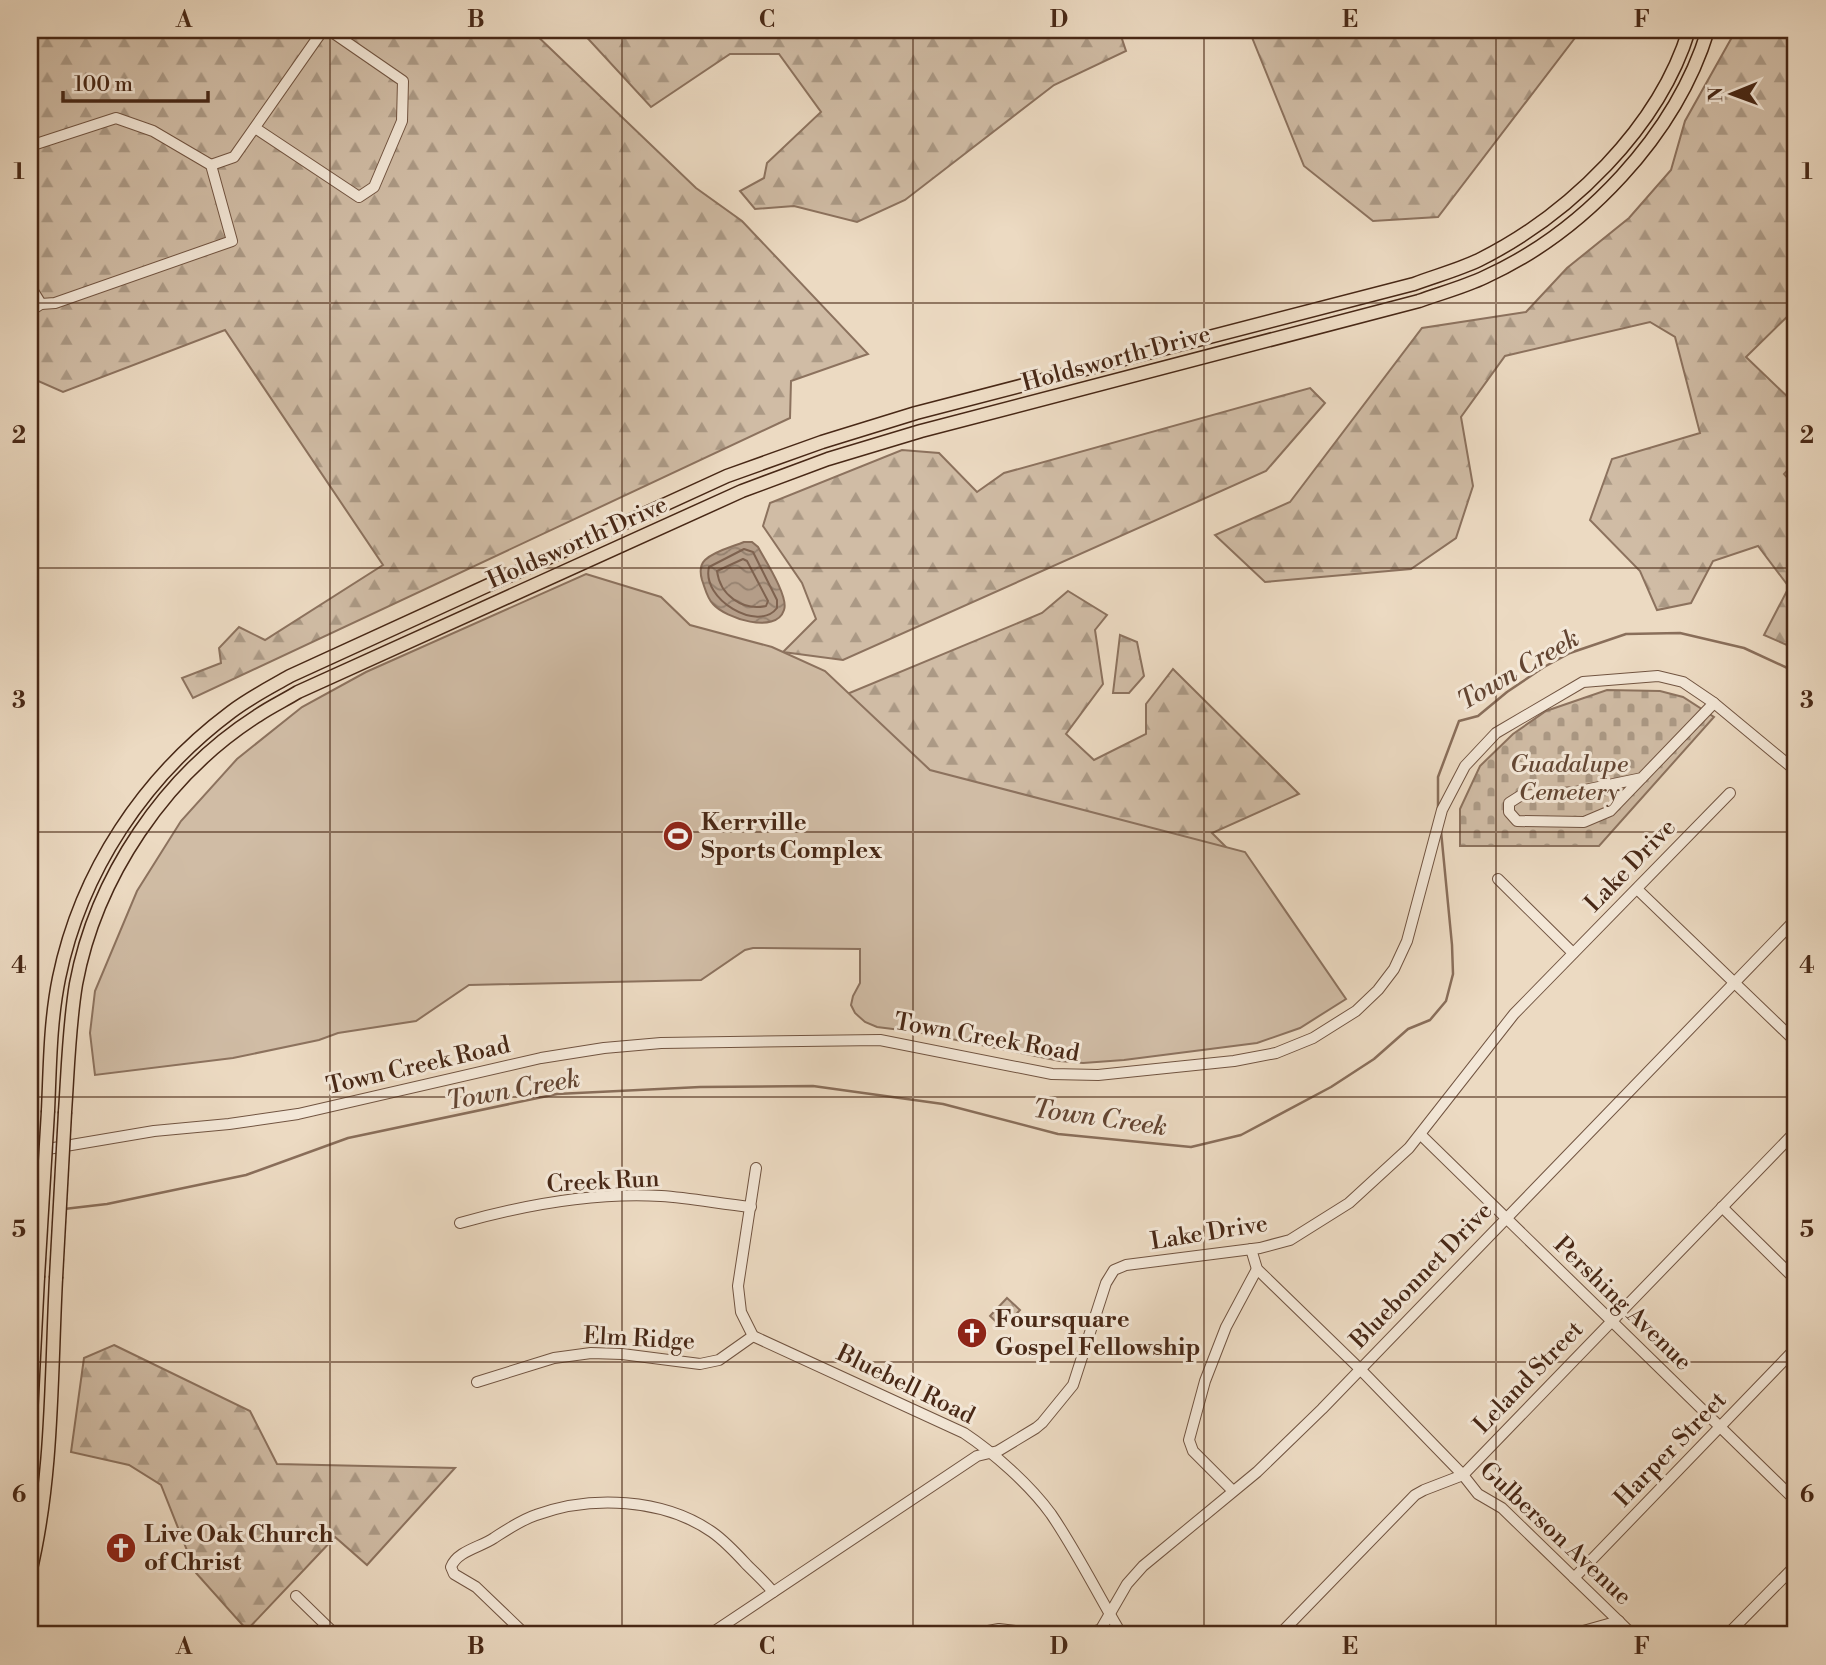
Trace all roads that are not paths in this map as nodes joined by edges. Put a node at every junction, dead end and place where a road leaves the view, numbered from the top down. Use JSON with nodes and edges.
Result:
{"nodes":[{"id":1,"x":323,"y":30,"type":"edge"},
{"id":2,"x":329,"y":30,"type":"edge"},
{"id":3,"x":1689,"y":30,"type":"edge"},
{"id":4,"x":1708,"y":30,"type":"edge"},
{"id":5,"x":254,"y":128,"type":"junction"},
{"id":6,"x":30,"y":146,"type":"edge"},
{"id":7,"x":211,"y":165,"type":"junction"},
{"id":8,"x":30,"y":286,"type":"edge"},
{"id":9,"x":41,"y":304,"type":"junction"},
{"id":10,"x":30,"y":311,"type":"edge"},
{"id":11,"x":1210,"y":337,"type":"junction"},
{"id":12,"x":1214,"y":355,"type":"junction"},
{"id":13,"x":640,"y":517,"type":"junction"},
{"id":14,"x":648,"y":533,"type":"junction"},
{"id":15,"x":1714,"y":703,"type":"junction"},
{"id":16,"x":1796,"y":771,"type":"edge"},
{"id":17,"x":1643,"y":778,"type":"junction"},
{"id":18,"x":1730,"y":793,"type":"dead end"},
{"id":19,"x":1498,"y":878,"type":"dead end"},
{"id":20,"x":1637,"y":889,"type":"junction"},
{"id":21,"x":1796,"y":919,"type":"edge"},
{"id":22,"x":1573,"y":953,"type":"junction"},
{"id":23,"x":1735,"y":984,"type":"junction"},
{"id":24,"x":1796,"y":1042,"type":"edge"},
{"id":25,"x":1796,"y":1131,"type":"edge"},
{"id":26,"x":1420,"y":1135,"type":"junction"},
{"id":27,"x":30,"y":1152,"type":"edge"},
{"id":28,"x":757,"y":1168,"type":"dead end"},
{"id":29,"x":1722,"y":1207,"type":"junction"},
{"id":30,"x":751,"y":1208,"type":"junction"},
{"id":31,"x":1505,"y":1217,"type":"junction"},
{"id":32,"x":460,"y":1223,"type":"dead end"},
{"id":33,"x":1251,"y":1249,"type":"junction"},
{"id":34,"x":1257,"y":1269,"type":"junction"},
{"id":35,"x":1796,"y":1280,"type":"edge"},
{"id":36,"x":1612,"y":1320,"type":"junction"},
{"id":37,"x":753,"y":1336,"type":"junction"},
{"id":38,"x":1796,"y":1348,"type":"edge"},
{"id":39,"x":1360,"y":1368,"type":"junction"},
{"id":40,"x":477,"y":1382,"type":"dead end"},
{"id":41,"x":1720,"y":1427,"type":"junction"},
{"id":42,"x":30,"y":1434,"type":"edge"},
{"id":43,"x":990,"y":1453,"type":"junction"},
{"id":44,"x":1463,"y":1475,"type":"junction"},
{"id":45,"x":30,"y":1489,"type":"edge"},
{"id":46,"x":45,"y":1490,"type":"junction"},
{"id":47,"x":1233,"y":1491,"type":"junction"},
{"id":48,"x":1796,"y":1501,"type":"edge"},
{"id":49,"x":1796,"y":1565,"type":"edge"},
{"id":50,"x":30,"y":1573,"type":"edge"},
{"id":51,"x":1574,"y":1578,"type":"junction"},
{"id":52,"x":773,"y":1592,"type":"junction"},
{"id":53,"x":296,"y":1596,"type":"dead end"},
{"id":54,"x":1110,"y":1615,"type":"junction"},
{"id":55,"x":1619,"y":1621,"type":"junction"},
{"id":56,"x":1099,"y":1632,"type":"edge"},
{"id":57,"x":1039,"y":1634,"type":"edge"},
{"id":58,"x":336,"y":1635,"type":"edge"},
{"id":59,"x":526,"y":1635,"type":"edge"},
{"id":60,"x":709,"y":1635,"type":"edge"},
{"id":61,"x":967,"y":1635,"type":"edge"},
{"id":62,"x":1051,"y":1635,"type":"edge"},
{"id":63,"x":1066,"y":1635,"type":"edge"},
{"id":64,"x":1122,"y":1635,"type":"edge"},
{"id":65,"x":1279,"y":1635,"type":"edge"},
{"id":66,"x":1569,"y":1635,"type":"edge"},
{"id":67,"x":1633,"y":1635,"type":"edge"},
{"id":68,"x":1727,"y":1635,"type":"edge"}],
"edges":[{"from":1,"to":5,"type":"street"},
{"from":2,"to":5,"type":"street"},
{"from":3,"to":11,"type":"main road","name":"Holdsworth Drive"},
{"from":4,"to":12,"type":"main road","name":"Holdsworth Drive"},
{"from":5,"to":7,"type":"street"},
{"from":6,"to":7,"type":"street"},
{"from":7,"to":9,"type":"street"},
{"from":8,"to":9,"type":"street"},
{"from":9,"to":10,"type":"street"},
{"from":11,"to":12,"type":"main road"},
{"from":11,"to":13,"type":"main road","name":"Holdsworth Drive"},
{"from":12,"to":14,"type":"main road","name":"Holdsworth Drive"},
{"from":13,"to":14,"type":"main road"},
{"from":13,"to":42,"type":"main road","name":"Holdsworth Drive","bridge":true},
{"from":14,"to":46,"type":"main road","name":"Holdsworth Drive","bridge":true},
{"from":15,"to":16,"type":"street","name":"Town Creek Road"},
{"from":15,"to":17,"type":"street"},
{"from":15,"to":27,"type":"street","name":"Town Creek Road"},
{"from":17,"to":17,"type":"street"},
{"from":18,"to":20,"type":"street","name":"Lake Drive"},
{"from":19,"to":22,"type":"street"},
{"from":20,"to":22,"type":"street","name":"Lake Drive"},
{"from":20,"to":23,"type":"street"},
{"from":21,"to":23,"type":"street","name":"Bluebonnet Drive"},
{"from":22,"to":26,"type":"street","name":"Lake Drive"},
{"from":23,"to":24,"type":"street"},
{"from":23,"to":31,"type":"street","name":"Bluebonnet Drive"},
{"from":25,"to":29,"type":"street","name":"Leland Street"},
{"from":26,"to":31,"type":"street","name":"Pershing Avenue"},
{"from":26,"to":33,"type":"street","name":"Lake Drive"},
{"from":28,"to":30,"type":"street"},
{"from":29,"to":35,"type":"street"},
{"from":29,"to":36,"type":"street","name":"Leland Street"},
{"from":30,"to":32,"type":"street","name":"Creek Run"},
{"from":30,"to":37,"type":"street"},
{"from":31,"to":36,"type":"street","name":"Pershing Avenue"},
{"from":31,"to":39,"type":"street","name":"Bluebonnet Drive"},
{"from":33,"to":34,"type":"street","name":"Gulberson Avenue"},
{"from":33,"to":43,"type":"street","name":"Lake Drive"},
{"from":34,"to":39,"type":"street","name":"Gulberson Avenue"},
{"from":34,"to":47,"type":"street"},
{"from":36,"to":41,"type":"street","name":"Pershing Avenue"},
{"from":36,"to":44,"type":"street","name":"Leland Street"},
{"from":37,"to":40,"type":"street","name":"Elm Ridge"},
{"from":37,"to":43,"type":"street","name":"Bluebell Road"},
{"from":38,"to":41,"type":"street","name":"Harper Street"},
{"from":39,"to":44,"type":"street","name":"Gulberson Avenue"},
{"from":39,"to":47,"type":"street","name":"Bluebonnet Drive"},
{"from":41,"to":48,"type":"street","name":"Pershing Avenue"},
{"from":41,"to":51,"type":"street","name":"Harper Street"},
{"from":43,"to":52,"type":"street","name":"Lake Drive"},
{"from":43,"to":54,"type":"street","name":"Bluebell Road"},
{"from":44,"to":51,"type":"street","name":"Gulberson Avenue"},
{"from":44,"to":65,"type":"street","name":"Leland Street"},
{"from":45,"to":46,"type":"street"},
{"from":46,"to":50,"type":"main road","name":"Holdsworth Drive"},
{"from":47,"to":54,"type":"street","name":"Bluebonnet Drive"},
{"from":49,"to":68,"type":"street"},
{"from":51,"to":55,"type":"street","name":"Gulberson Avenue"},
{"from":52,"to":59,"type":"street"},
{"from":52,"to":60,"type":"street","name":"Lake Drive"},
{"from":53,"to":58,"type":"street"},
{"from":54,"to":56,"type":"street","name":"Bluebonnet Drive"},
{"from":54,"to":64,"type":"street","name":"Bluebell Road"},
{"from":55,"to":66,"type":"street"},
{"from":55,"to":67,"type":"street","name":"Gulberson Avenue"},
{"from":56,"to":63,"type":"street","name":"Bluebonnet Drive"},
{"from":57,"to":61,"type":"street"},
{"from":57,"to":62,"type":"street"}]}
